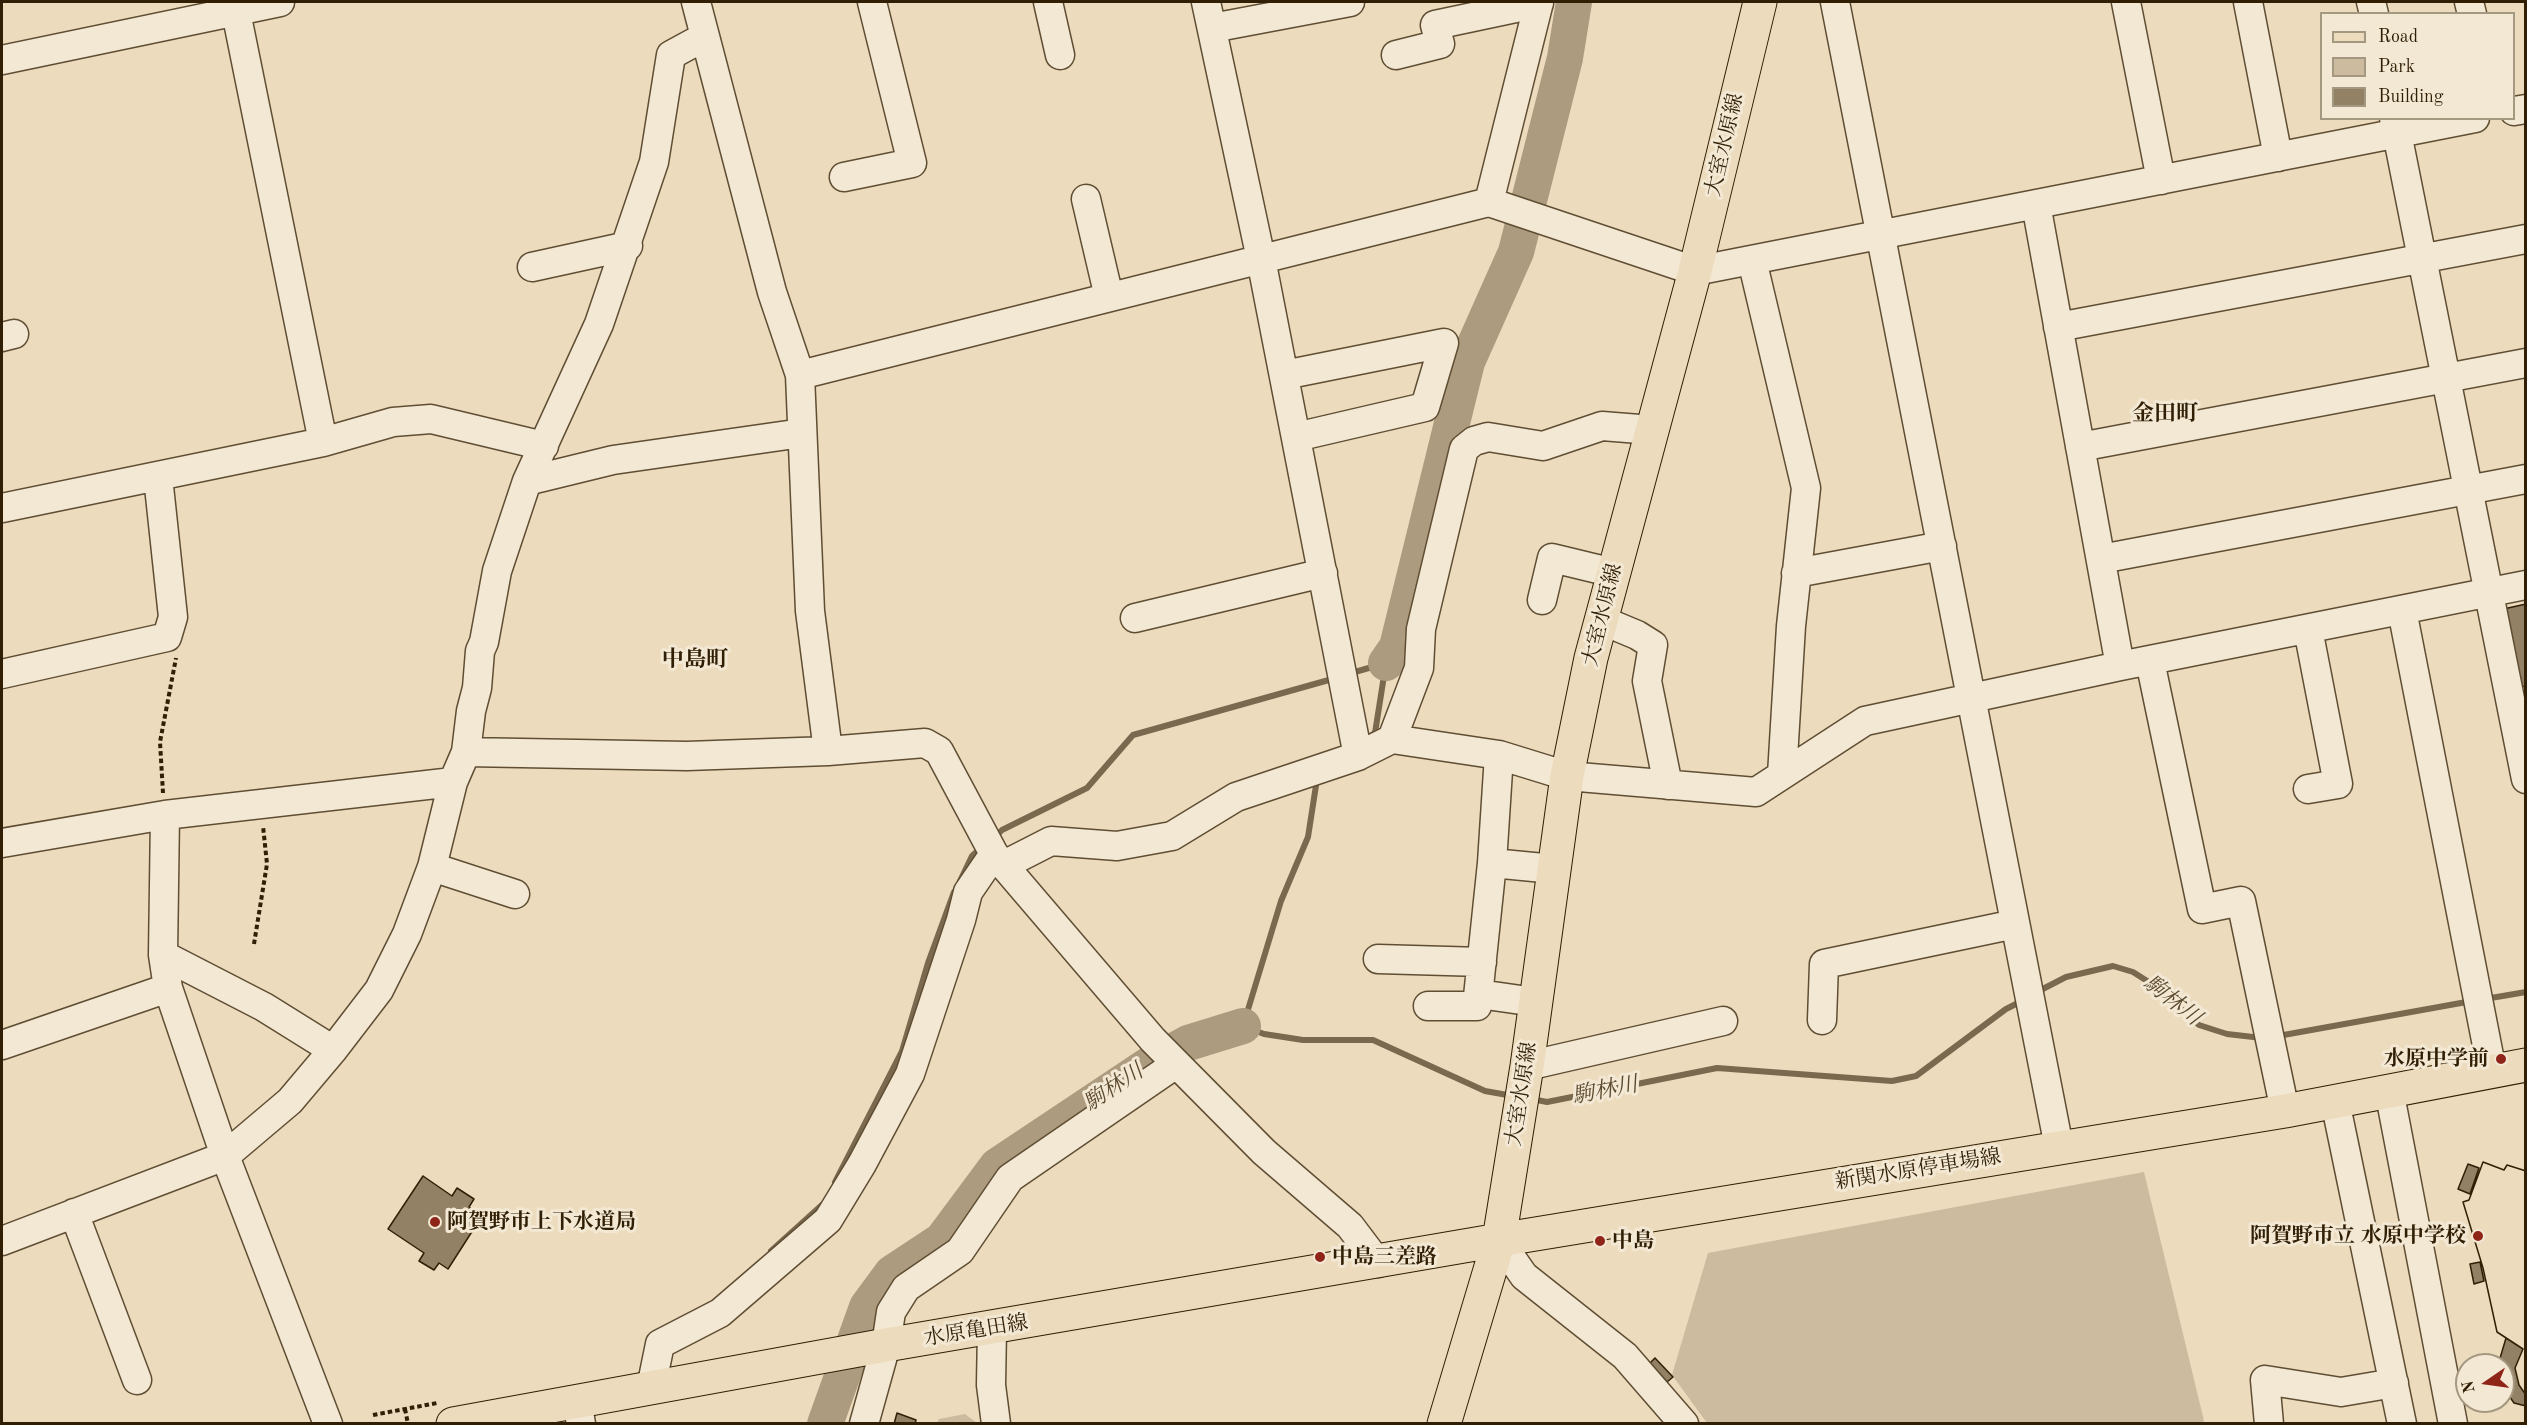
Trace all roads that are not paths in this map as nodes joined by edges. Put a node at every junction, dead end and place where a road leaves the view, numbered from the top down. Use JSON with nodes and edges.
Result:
{"nodes":[{"id":1,"x":280,"y":2,"type":"edge"},
{"id":2,"x":696,"y":2,"type":"edge"},
{"id":3,"x":872,"y":2,"type":"edge"},
{"id":4,"x":1048,"y":2,"type":"edge"},
{"id":5,"x":1350,"y":2,"type":"edge"},
{"id":6,"x":1539,"y":2,"type":"edge"},
{"id":7,"x":1760,"y":2,"type":"edge"},
{"id":8,"x":1835,"y":2,"type":"edge"},
{"id":9,"x":2126,"y":2,"type":"edge"},
{"id":10,"x":2248,"y":2,"type":"edge"},
{"id":11,"x":235,"y":6,"type":"edge"},
{"id":12,"x":1209,"y":15,"type":"edge"},
{"id":13,"x":704,"y":37,"type":"junction"},
{"id":14,"x":1060,"y":55,"type":"dead end"},
{"id":15,"x":1396,"y":55,"type":"dead end"},
{"id":16,"x":2,"y":60,"type":"edge"},
{"id":17,"x":2455,"y":120,"type":"edge"},
{"id":18,"x":2396,"y":126,"type":"edge"},
{"id":19,"x":2278,"y":157,"type":"junction"},
{"id":20,"x":844,"y":177,"type":"dead end"},
{"id":21,"x":2161,"y":180,"type":"junction"},
{"id":22,"x":1086,"y":198,"type":"dead end"},
{"id":23,"x":1489,"y":202,"type":"junction"},
{"id":24,"x":2036,"y":204,"type":"junction"},
{"id":25,"x":1880,"y":234,"type":"junction"},
{"id":26,"x":2526,"y":239,"type":"edge"},
{"id":27,"x":628,"y":246,"type":"junction"},
{"id":28,"x":1261,"y":259,"type":"junction"},
{"id":29,"x":2422,"y":259,"type":"junction"},
{"id":30,"x":1752,"y":260,"type":"junction"},
{"id":31,"x":532,"y":267,"type":"dead end"},
{"id":32,"x":1695,"y":270,"type":"junction"},
{"id":33,"x":1109,"y":297,"type":"junction"},
{"id":34,"x":2058,"y":327,"type":"junction"},
{"id":35,"x":2526,"y":363,"type":"edge"},
{"id":36,"x":800,"y":375,"type":"junction"},
{"id":37,"x":1284,"y":375,"type":"junction"},
{"id":38,"x":2446,"y":377,"type":"junction"},
{"id":39,"x":1652,"y":430,"type":"junction"},
{"id":40,"x":802,"y":433,"type":"junction"},
{"id":41,"x":1296,"y":437,"type":"junction"},
{"id":42,"x":323,"y":442,"type":"junction"},
{"id":43,"x":544,"y":446,"type":"junction"},
{"id":44,"x":2080,"y":447,"type":"junction"},
{"id":45,"x":158,"y":477,"type":"junction"},
{"id":46,"x":2526,"y":479,"type":"edge"},
{"id":47,"x":526,"y":481,"type":"junction"},
{"id":48,"x":2468,"y":489,"type":"junction"},
{"id":49,"x":2,"y":508,"type":"edge"},
{"id":50,"x":1942,"y":546,"type":"junction"},
{"id":51,"x":2101,"y":559,"type":"junction"},
{"id":52,"x":1323,"y":573,"type":"junction"},
{"id":53,"x":1614,"y":573,"type":"junction"},
{"id":54,"x":1796,"y":573,"type":"junction"},
{"id":55,"x":2526,"y":585,"type":"edge"},
{"id":56,"x":2488,"y":593,"type":"junction"},
{"id":57,"x":1542,"y":600,"type":"dead end"},
{"id":58,"x":2402,"y":610,"type":"junction"},
{"id":59,"x":1135,"y":618,"type":"dead end"},
{"id":60,"x":1601,"y":620,"type":"junction"},
{"id":61,"x":2308,"y":629,"type":"junction"},
{"id":62,"x":2150,"y":661,"type":"junction"},
{"id":63,"x":2120,"y":666,"type":"junction"},
{"id":64,"x":2,"y":674,"type":"edge"},
{"id":65,"x":1971,"y":697,"type":"junction"},
{"id":66,"x":1392,"y":739,"type":"junction"},
{"id":67,"x":828,"y":750,"type":"junction"},
{"id":68,"x":466,"y":752,"type":"junction"},
{"id":69,"x":1499,"y":755,"type":"junction"},
{"id":70,"x":1358,"y":756,"type":"junction"},
{"id":71,"x":1782,"y":775,"type":"junction"},
{"id":72,"x":1567,"y":776,"type":"junction"},
{"id":73,"x":2526,"y":779,"type":"edge"},
{"id":74,"x":453,"y":782,"type":"junction"},
{"id":75,"x":1668,"y":785,"type":"junction"},
{"id":76,"x":2308,"y":789,"type":"dead end"},
{"id":77,"x":165,"y":815,"type":"junction"},
{"id":78,"x":2,"y":843,"type":"edge"},
{"id":79,"x":999,"y":860,"type":"junction"},
{"id":80,"x":1492,"y":863,"type":"junction"},
{"id":81,"x":432,"y":867,"type":"junction"},
{"id":82,"x":1554,"y":869,"type":"junction"},
{"id":83,"x":515,"y":894,"type":"dead end"},
{"id":84,"x":2015,"y":924,"type":"junction"},
{"id":85,"x":163,"y":955,"type":"junction"},
{"id":86,"x":1378,"y":959,"type":"dead end"},
{"id":87,"x":1482,"y":962,"type":"junction"},
{"id":88,"x":168,"y":988,"type":"junction"},
{"id":89,"x":1479,"y":994,"type":"junction"},
{"id":90,"x":1535,"y":1002,"type":"junction"},
{"id":91,"x":1428,"y":1006,"type":"dead end"},
{"id":92,"x":1822,"y":1020,"type":"dead end"},
{"id":93,"x":1723,"y":1021,"type":"dead end"},
{"id":94,"x":2,"y":1045,"type":"edge"},
{"id":95,"x":333,"y":1050,"type":"junction"},
{"id":96,"x":1176,"y":1064,"type":"junction"},
{"id":97,"x":2526,"y":1065,"type":"edge"},
{"id":98,"x":1527,"y":1066,"type":"junction"},
{"id":99,"x":2492,"y":1071,"type":"junction"},
{"id":100,"x":2389,"y":1090,"type":"junction"},
{"id":101,"x":2335,"y":1101,"type":"junction"},
{"id":102,"x":2285,"y":1110,"type":"junction"},
{"id":103,"x":2059,"y":1147,"type":"junction"},
{"id":104,"x":225,"y":1156,"type":"junction"},
{"id":105,"x":74,"y":1213,"type":"junction"},
{"id":106,"x":1499,"y":1240,"type":"junction"},
{"id":107,"x":2,"y":1241,"type":"edge"},
{"id":108,"x":1378,"y":1263,"type":"junction"},
{"id":109,"x":992,"y":1329,"type":"junction"},
{"id":110,"x":878,"y":1347,"type":"junction"},
{"id":111,"x":137,"y":1380,"type":"dead end"},
{"id":112,"x":2394,"y":1383,"type":"junction"},
{"id":113,"x":651,"y":1388,"type":"junction"},
{"id":114,"x":579,"y":1412,"type":"edge"},
{"id":115,"x":447,"y":1413,"type":"edge"},
{"id":116,"x":328,"y":1424,"type":"edge"},
{"id":117,"x":864,"y":1424,"type":"edge"},
{"id":118,"x":996,"y":1424,"type":"edge"},
{"id":119,"x":1444,"y":1424,"type":"edge"},
{"id":120,"x":1684,"y":1424,"type":"edge"},
{"id":121,"x":2269,"y":1424,"type":"edge"},
{"id":122,"x":2402,"y":1424,"type":"edge"},
{"id":123,"x":2453,"y":1424,"type":"edge"}],
"edges":[{"from":1,"to":11,"type":"street"},
{"from":2,"to":13,"type":"street"},
{"from":3,"to":20,"type":"street"},
{"from":4,"to":14,"type":"street"},
{"from":5,"to":12,"type":"street"},
{"from":6,"to":15,"type":"street"},
{"from":6,"to":23,"type":"street"},
{"from":7,"to":32,"type":"main road","name":"大室水原線"},
{"from":8,"to":25,"type":"street"},
{"from":9,"to":21,"type":"street"},
{"from":10,"to":19,"type":"street"},
{"from":11,"to":16,"type":"street"},
{"from":11,"to":42,"type":"street"},
{"from":12,"to":28,"type":"street"},
{"from":13,"to":27,"type":"street"},
{"from":13,"to":36,"type":"street"},
{"from":17,"to":18,"type":"street"},
{"from":18,"to":19,"type":"street"},
{"from":18,"to":29,"type":"street"},
{"from":19,"to":21,"type":"street"},
{"from":21,"to":24,"type":"street"},
{"from":22,"to":33,"type":"street"},
{"from":23,"to":28,"type":"street"},
{"from":23,"to":32,"type":"street"},
{"from":24,"to":25,"type":"street"},
{"from":24,"to":34,"type":"street"},
{"from":25,"to":30,"type":"street"},
{"from":25,"to":50,"type":"street"},
{"from":26,"to":29,"type":"street"},
{"from":27,"to":31,"type":"street"},
{"from":27,"to":43,"type":"street"},
{"from":28,"to":33,"type":"street"},
{"from":28,"to":37,"type":"street"},
{"from":29,"to":34,"type":"street"},
{"from":29,"to":38,"type":"street"},
{"from":30,"to":32,"type":"street"},
{"from":30,"to":54,"type":"street"},
{"from":32,"to":39,"type":"main road","name":"大室水原線"},
{"from":33,"to":36,"type":"street"},
{"from":34,"to":44,"type":"street"},
{"from":35,"to":38,"type":"street"},
{"from":36,"to":40,"type":"street"},
{"from":37,"to":41,"type":"street"},
{"from":37,"to":41,"type":"street"},
{"from":38,"to":44,"type":"street"},
{"from":38,"to":48,"type":"street"},
{"from":39,"to":53,"type":"main road","name":"大室水原線"},
{"from":39,"to":66,"type":"street"},
{"from":40,"to":47,"type":"street"},
{"from":40,"to":67,"type":"street"},
{"from":41,"to":52,"type":"street"},
{"from":42,"to":43,"type":"street"},
{"from":42,"to":45,"type":"street"},
{"from":43,"to":47,"type":"street"},
{"from":44,"to":51,"type":"street"},
{"from":45,"to":49,"type":"street"},
{"from":45,"to":64,"type":"street"},
{"from":46,"to":48,"type":"street"},
{"from":47,"to":68,"type":"street"},
{"from":48,"to":51,"type":"street"},
{"from":48,"to":56,"type":"street"},
{"from":50,"to":54,"type":"street"},
{"from":50,"to":65,"type":"street"},
{"from":51,"to":63,"type":"street"},
{"from":52,"to":59,"type":"street"},
{"from":52,"to":70,"type":"street"},
{"from":53,"to":57,"type":"street"},
{"from":53,"to":60,"type":"main road","name":"大室水原線"},
{"from":54,"to":71,"type":"street"},
{"from":55,"to":56,"type":"street"},
{"from":56,"to":58,"type":"street"},
{"from":56,"to":73,"type":"street"},
{"from":58,"to":61,"type":"street"},
{"from":58,"to":99,"type":"street"},
{"from":60,"to":72,"type":"main road","name":"大室水原線"},
{"from":60,"to":75,"type":"street"},
{"from":61,"to":62,"type":"street"},
{"from":61,"to":76,"type":"street"},
{"from":62,"to":63,"type":"street"},
{"from":62,"to":102,"type":"street"},
{"from":63,"to":65,"type":"street"},
{"from":65,"to":71,"type":"street"},
{"from":65,"to":84,"type":"street"},
{"from":66,"to":69,"type":"street"},
{"from":66,"to":70,"type":"street"},
{"from":67,"to":68,"type":"street"},
{"from":67,"to":79,"type":"street"},
{"from":68,"to":74,"type":"street"},
{"from":69,"to":72,"type":"street"},
{"from":69,"to":80,"type":"street"},
{"from":70,"to":79,"type":"street"},
{"from":71,"to":75,"type":"street"},
{"from":72,"to":75,"type":"street"},
{"from":72,"to":82,"type":"main road","name":"大室水原線"},
{"from":74,"to":77,"type":"street"},
{"from":74,"to":81,"type":"street"},
{"from":77,"to":78,"type":"street"},
{"from":77,"to":85,"type":"street"},
{"from":79,"to":96,"type":"street"},
{"from":79,"to":113,"type":"street"},
{"from":80,"to":82,"type":"street"},
{"from":80,"to":87,"type":"street"},
{"from":81,"to":83,"type":"street"},
{"from":81,"to":95,"type":"street"},
{"from":82,"to":90,"type":"main road","name":"大室水原線"},
{"from":84,"to":92,"type":"street"},
{"from":84,"to":103,"type":"street"},
{"from":85,"to":88,"type":"street"},
{"from":85,"to":95,"type":"street"},
{"from":86,"to":87,"type":"street"},
{"from":87,"to":89,"type":"street"},
{"from":88,"to":94,"type":"street"},
{"from":88,"to":104,"type":"street"},
{"from":89,"to":90,"type":"street"},
{"from":89,"to":91,"type":"street"},
{"from":90,"to":98,"type":"main road","name":"大室水原線"},
{"from":93,"to":98,"type":"street"},
{"from":95,"to":104,"type":"street"},
{"from":96,"to":108,"type":"street"},
{"from":96,"to":110,"type":"street"},
{"from":97,"to":99,"type":"main road","name":"新関水原停車場線"},
{"from":98,"to":106,"type":"main road","name":"大室水原線"},
{"from":99,"to":100,"type":"main road","name":"新関水原停車場線"},
{"from":100,"to":101,"type":"main road","name":"新関水原停車場線"},
{"from":100,"to":123,"type":"street"},
{"from":101,"to":102,"type":"main road","name":"新関水原停車場線"},
{"from":101,"to":112,"type":"street"},
{"from":102,"to":103,"type":"main road","name":"新関水原停車場線"},
{"from":103,"to":106,"type":"main road","name":"新関水原停車場線"},
{"from":104,"to":105,"type":"street"},
{"from":104,"to":116,"type":"street"},
{"from":105,"to":107,"type":"street"},
{"from":105,"to":111,"type":"street"},
{"from":106,"to":108,"type":"main road","name":"水原亀田線"},
{"from":106,"to":119,"type":"main road"},
{"from":106,"to":120,"type":"street"},
{"from":108,"to":109,"type":"main road","name":"水原亀田線"},
{"from":109,"to":110,"type":"main road","name":"水原亀田線"},
{"from":109,"to":118,"type":"street"},
{"from":110,"to":113,"type":"main road","name":"水原亀田線"},
{"from":110,"to":117,"type":"street"},
{"from":112,"to":121,"type":"street"},
{"from":112,"to":122,"type":"street"},
{"from":113,"to":114,"type":"main road","name":"水原亀田線"},
{"from":114,"to":115,"type":"main road","name":"水原亀田線"}]}
